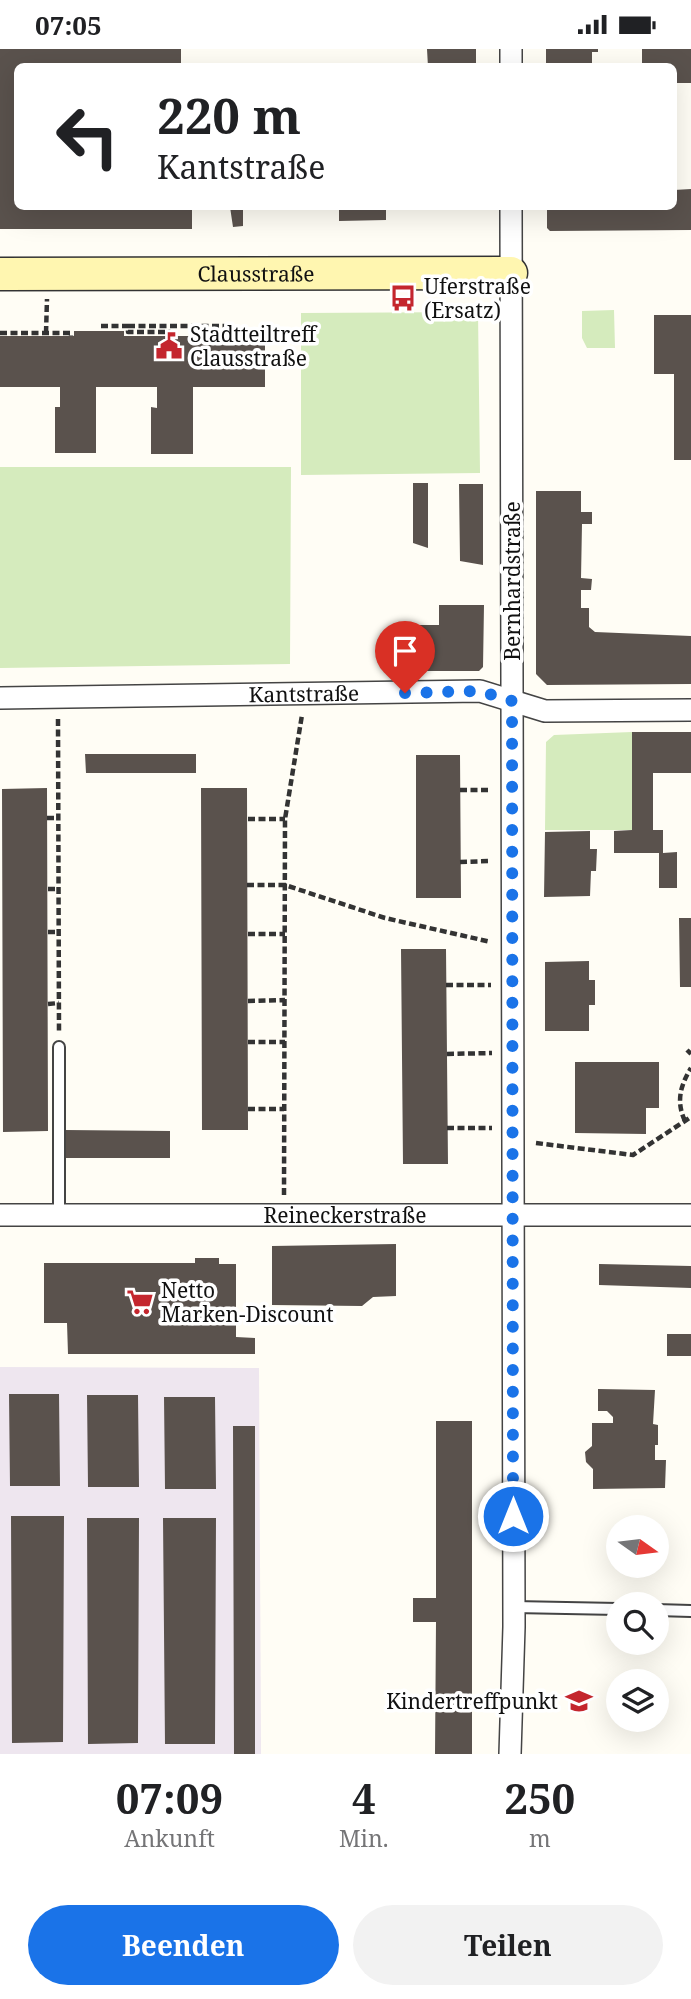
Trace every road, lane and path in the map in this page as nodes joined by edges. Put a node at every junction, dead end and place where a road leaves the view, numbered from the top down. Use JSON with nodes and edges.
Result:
{"nodes":[{"id":1,"x":511,"y":210,"type":"edge"},
{"id":2,"x":511,"y":273,"type":"junction"},
{"id":3,"x":0,"y":274,"type":"edge"},
{"id":4,"x":101,"y":326,"type":"dead end"},
{"id":5,"x":128,"y":326,"type":"junction"},
{"id":6,"x":230,"y":331,"type":"dead end"},
{"id":7,"x":0,"y":333,"type":"edge"},
{"id":8,"x":71,"y":336,"type":"dead end"},
{"id":9,"x":170,"y":336,"type":"dead end"},
{"id":10,"x":305,"y":694,"type":"junction"},
{"id":11,"x":58,"y":697,"type":"junction"},
{"id":12,"x":0,"y":698,"type":"edge"},
{"id":13,"x":512,"y":701,"type":"junction"},
{"id":14,"x":691,"y":709,"type":"edge"},
{"id":15,"x":460,"y":790,"type":"dead end"},
{"id":16,"x":512,"y":790,"type":"junction"},
{"id":17,"x":47,"y":818,"type":"dead end"},
{"id":18,"x":58,"y":818,"type":"junction"},
{"id":19,"x":248,"y":819,"type":"dead end"},
{"id":20,"x":285,"y":819,"type":"junction"},
{"id":21,"x":512,"y":861,"type":"junction"},
{"id":22,"x":460,"y":862,"type":"dead end"},
{"id":23,"x":247,"y":885,"type":"dead end"},
{"id":24,"x":285,"y":885,"type":"junction"},
{"id":25,"x":48,"y":889,"type":"dead end"},
{"id":26,"x":58,"y":889,"type":"junction"},
{"id":27,"x":48,"y":932,"type":"dead end"},
{"id":28,"x":58,"y":932,"type":"junction"},
{"id":29,"x":285,"y":934,"type":"junction"},
{"id":30,"x":248,"y":935,"type":"dead end"},
{"id":31,"x":512,"y":947,"type":"junction"},
{"id":32,"x":513,"y":984,"type":"junction"},
{"id":33,"x":446,"y":985,"type":"dead end"},
{"id":34,"x":285,"y":1000,"type":"junction"},
{"id":35,"x":248,"y":1001,"type":"dead end"},
{"id":36,"x":48,"y":1003,"type":"dead end"},
{"id":37,"x":59,"y":1003,"type":"junction"},
{"id":38,"x":248,"y":1042,"type":"dead end"},
{"id":39,"x":285,"y":1042,"type":"junction"},
{"id":40,"x":59,"y":1047,"type":"joint"},
{"id":41,"x":513,"y":1053,"type":"junction"},
{"id":42,"x":447,"y":1054,"type":"dead end"},
{"id":43,"x":691,"y":1068,"type":"edge"},
{"id":44,"x":248,"y":1109,"type":"dead end"},
{"id":45,"x":284,"y":1109,"type":"junction"},
{"id":46,"x":691,"y":1117,"type":"edge"},
{"id":47,"x":685,"y":1121,"type":"junction"},
{"id":48,"x":447,"y":1128,"type":"dead end"},
{"id":49,"x":513,"y":1128,"type":"junction"},
{"id":50,"x":545,"y":1144,"type":"dead end"},
{"id":51,"x":0,"y":1215,"type":"edge"},
{"id":52,"x":59,"y":1215,"type":"junction"},
{"id":53,"x":284,"y":1215,"type":"junction"},
{"id":54,"x":513,"y":1215,"type":"junction"},
{"id":55,"x":691,"y":1215,"type":"edge"},
{"id":56,"x":514,"y":1607,"type":"junction"},
{"id":57,"x":606,"y":1609,"type":"edge"},
{"id":58,"x":669,"y":1610,"type":"edge"},
{"id":59,"x":691,"y":1611,"type":"edge"},
{"id":60,"x":510,"y":1754,"type":"edge"}],
"edges":[{"from":1,"to":2,"type":"street","name":"Bernhardstraße"},
{"from":2,"to":3,"type":"main road","name":"Clausstraße"},
{"from":2,"to":13,"type":"street","name":"Bernhardstraße"},
{"from":4,"to":5,"type":"path"},
{"from":5,"to":6,"type":"path"},
{"from":5,"to":9,"type":"path"},
{"from":7,"to":8,"type":"path"},
{"from":10,"to":11,"type":"street","name":"Kantstraße"},
{"from":10,"to":13,"type":"street","name":"Kantstraße"},
{"from":10,"to":20,"type":"path"},
{"from":11,"to":12,"type":"street","name":"Kantstraße"},
{"from":11,"to":18,"type":"path"},
{"from":13,"to":14,"type":"street","name":"Kantstraße"},
{"from":13,"to":16,"type":"street","name":"Bernhardstraße"},
{"from":15,"to":16,"type":"path"},
{"from":16,"to":21,"type":"street","name":"Bernhardstraße"},
{"from":17,"to":18,"type":"path"},
{"from":18,"to":26,"type":"path"},
{"from":19,"to":20,"type":"path"},
{"from":20,"to":24,"type":"path"},
{"from":21,"to":22,"type":"path"},
{"from":21,"to":31,"type":"street","name":"Bernhardstraße"},
{"from":23,"to":24,"type":"path"},
{"from":24,"to":29,"type":"path"},
{"from":24,"to":31,"type":"path"},
{"from":25,"to":26,"type":"path"},
{"from":26,"to":28,"type":"path"},
{"from":27,"to":28,"type":"path"},
{"from":28,"to":37,"type":"path"},
{"from":29,"to":30,"type":"path"},
{"from":29,"to":34,"type":"path"},
{"from":31,"to":32,"type":"street","name":"Bernhardstraße"},
{"from":32,"to":33,"type":"path"},
{"from":32,"to":41,"type":"street","name":"Bernhardstraße"},
{"from":34,"to":35,"type":"path"},
{"from":34,"to":39,"type":"path"},
{"from":36,"to":37,"type":"path"},
{"from":37,"to":40,"type":"path"},
{"from":38,"to":39,"type":"path"},
{"from":39,"to":45,"type":"path"},
{"from":40,"to":52,"type":"lane"},
{"from":41,"to":42,"type":"path"},
{"from":41,"to":49,"type":"street","name":"Bernhardstraße"},
{"from":43,"to":47,"type":"path"},
{"from":44,"to":45,"type":"path"},
{"from":45,"to":53,"type":"path"},
{"from":46,"to":47,"type":"path"},
{"from":47,"to":50,"type":"path"},
{"from":48,"to":49,"type":"path"},
{"from":49,"to":54,"type":"street","name":"Bernhardstraße"},
{"from":51,"to":52,"type":"street","name":"Reineckerstraße"},
{"from":52,"to":53,"type":"street","name":"Reineckerstraße"},
{"from":53,"to":54,"type":"street","name":"Reineckerstraße"},
{"from":54,"to":55,"type":"street","name":"Reineckerstraße"},
{"from":54,"to":56,"type":"street","name":"Bernhardstraße"},
{"from":56,"to":57,"type":"lane"},
{"from":56,"to":60,"type":"street","name":"Bernhardstraße"},
{"from":58,"to":59,"type":"lane"}]}
